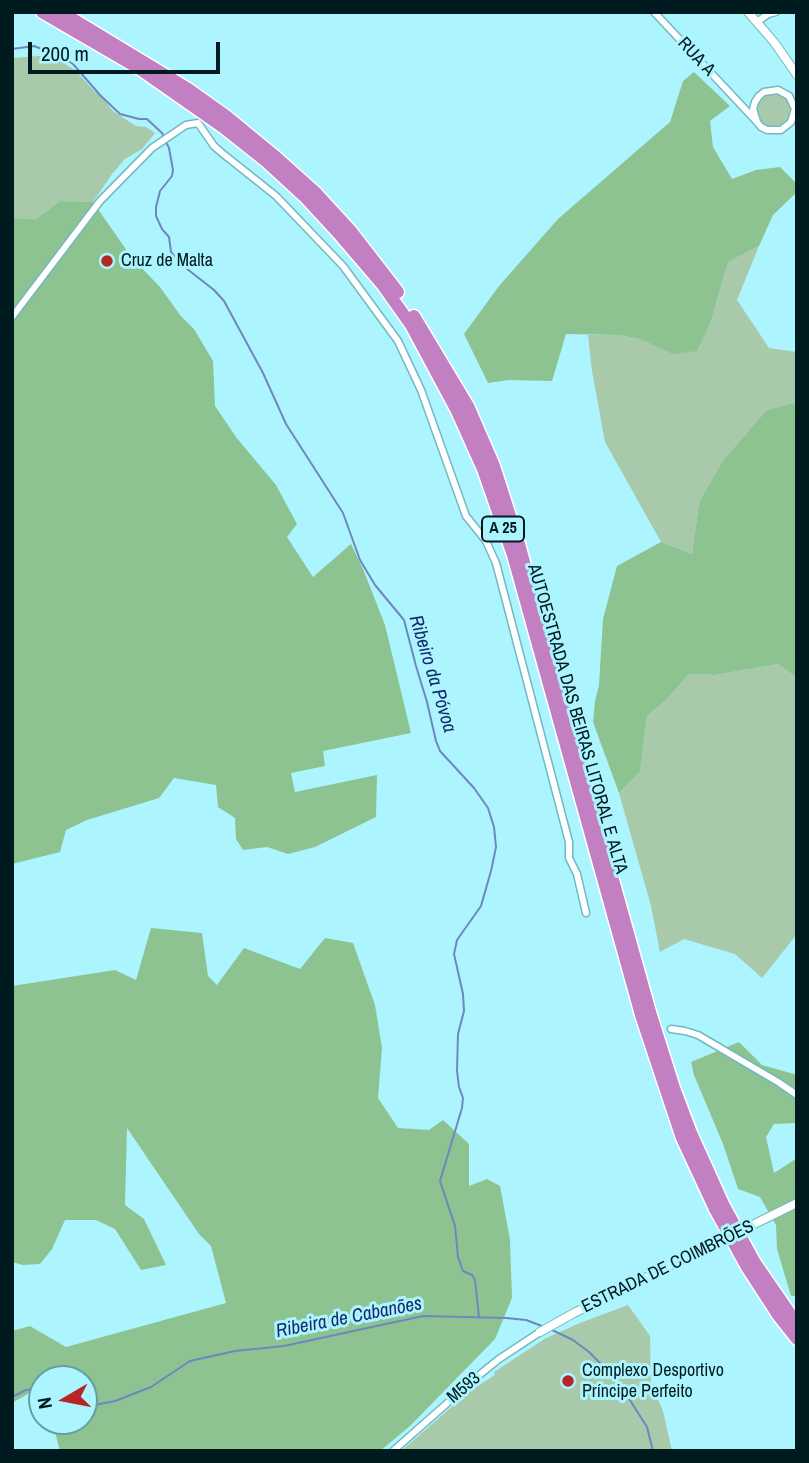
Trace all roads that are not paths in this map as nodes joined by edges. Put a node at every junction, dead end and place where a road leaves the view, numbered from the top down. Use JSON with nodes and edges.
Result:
{"nodes":[{"id":1,"x":42,"y":12,"type":"edge"},
{"id":2,"x":61,"y":12,"type":"edge"},
{"id":3,"x":654,"y":12,"type":"edge"},
{"id":4,"x":748,"y":12,"type":"edge"},
{"id":5,"x":776,"y":12,"type":"edge"},
{"id":6,"x":757,"y":22,"type":"junction"},
{"id":7,"x":797,"y":75,"type":"edge"},
{"id":8,"x":738,"y":102,"type":"junction"},
{"id":9,"x":755,"y":102,"type":"junction"},
{"id":10,"x":757,"y":122,"type":"junction"},
{"id":11,"x":12,"y":317,"type":"edge"},
{"id":12,"x":586,"y":913,"type":"dead end"},
{"id":13,"x":671,"y":1029,"type":"dead end"},
{"id":14,"x":797,"y":1095,"type":"edge"},
{"id":15,"x":797,"y":1203,"type":"edge"},
{"id":16,"x":719,"y":1207,"type":"junction"},
{"id":17,"x":751,"y":1265,"type":"junction"},
{"id":18,"x":797,"y":1324,"type":"edge"},
{"id":19,"x":540,"y":1332,"type":"joint"},
{"id":20,"x":797,"y":1339,"type":"edge"},
{"id":21,"x":393,"y":1451,"type":"edge"}],
"edges":[{"from":1,"to":16,"type":"highway","name":"AUTOESTRADA DAS BEIRAS LITORAL E ALTA","number":"A 25"},
{"from":2,"to":16,"type":"highway","name":"AUTOESTRADA DAS BEIRAS LITORAL E ALTA","number":"A 25"},
{"from":3,"to":8,"type":"street","name":"RUA A"},
{"from":4,"to":6,"type":"street"},
{"from":5,"to":6,"type":"street"},
{"from":6,"to":7,"type":"street"},
{"from":8,"to":9,"type":"street"},
{"from":8,"to":10,"type":"street","name":"RUA A"},
{"from":9,"to":10,"type":"street"},
{"from":9,"to":10,"type":"street"},
{"from":11,"to":12,"type":"street"},
{"from":13,"to":14,"type":"street"},
{"from":15,"to":19,"type":"street","name":"ESTRADA DE COIMBRÕES"},
{"from":16,"to":17,"type":"highway","name":"AUTOESTRADA DAS BEIRAS LITORAL E ALTA","number":"A 25","bridge":true},
{"from":17,"to":18,"type":"highway","name":"AUTOESTRADA DAS BEIRAS LITORAL E ALTA","number":"A 25"},
{"from":17,"to":20,"type":"highway","name":"AUTOESTRADA DAS BEIRAS LITORAL E ALTA","number":"A 25"},
{"from":19,"to":21,"type":"street","name":"M593"}]}
